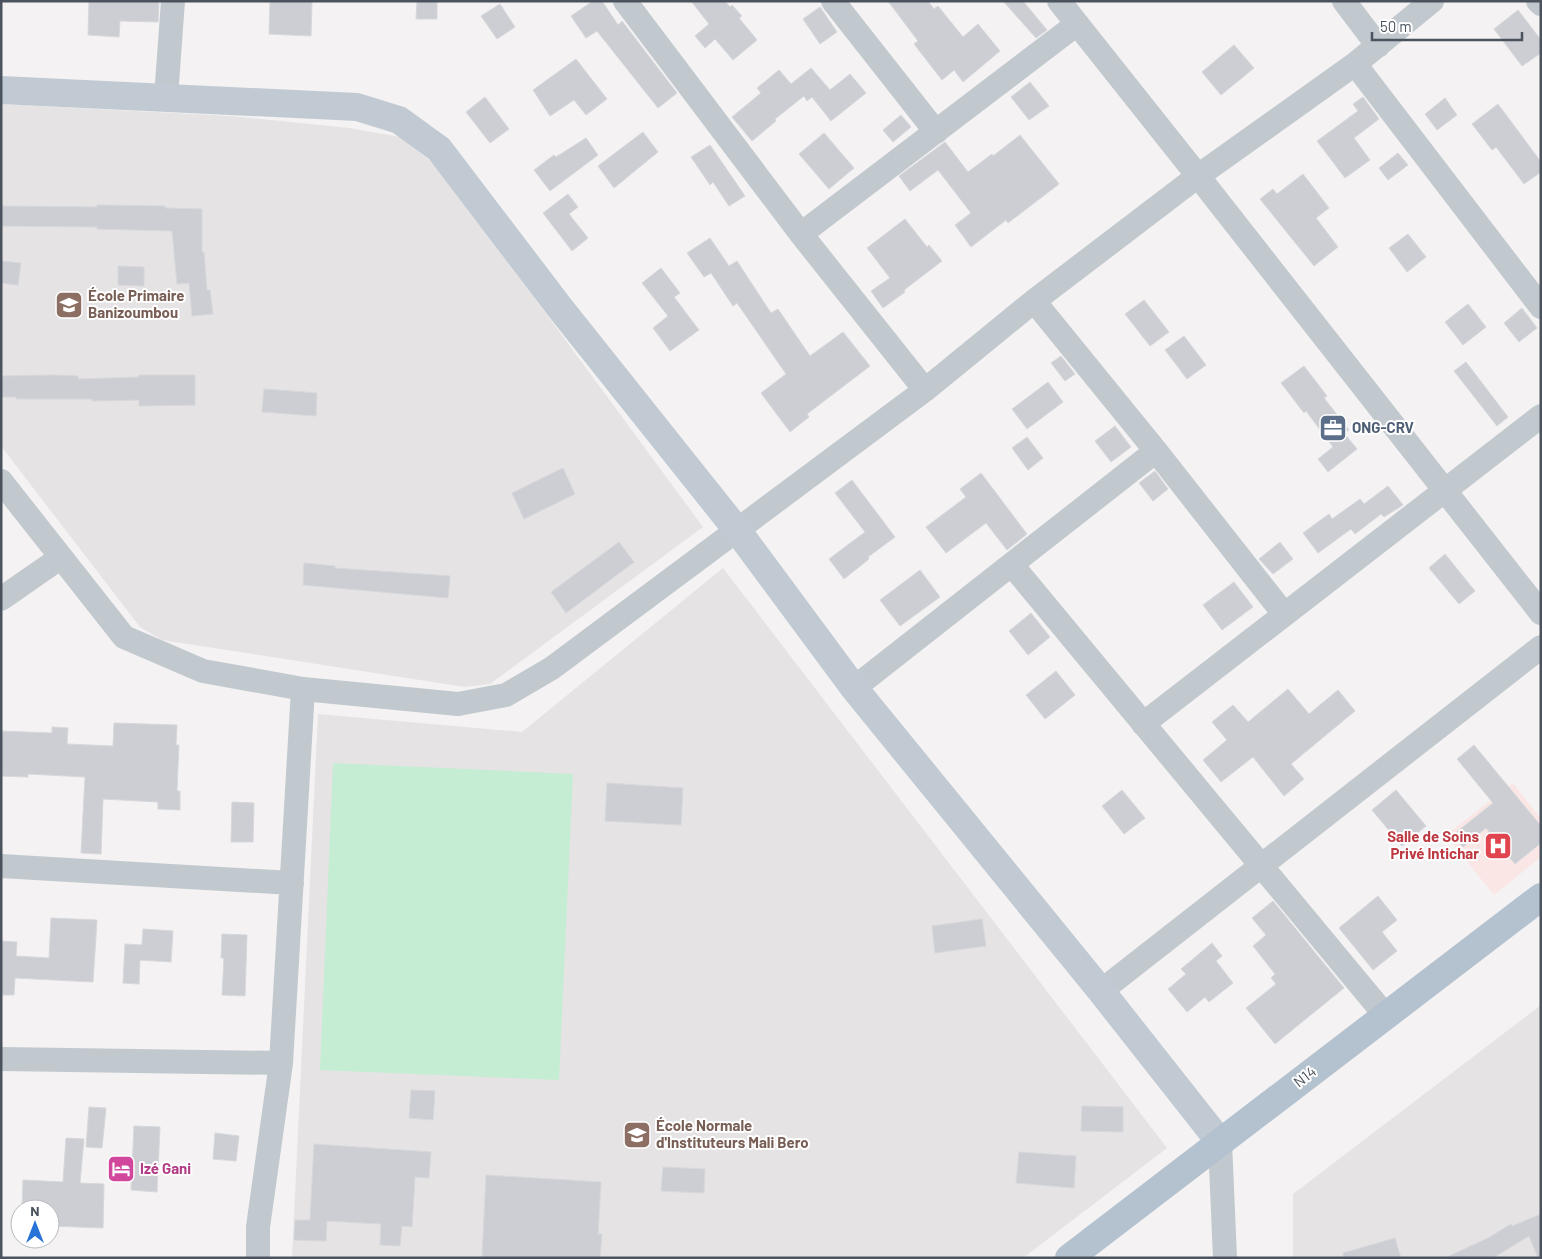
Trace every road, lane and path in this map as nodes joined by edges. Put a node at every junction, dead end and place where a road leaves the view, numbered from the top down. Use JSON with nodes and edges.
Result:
{"nodes":[{"id":1,"x":173,"y":1,"type":"edge"},
{"id":2,"x":625,"y":1,"type":"edge"},
{"id":3,"x":832,"y":1,"type":"edge"},
{"id":4,"x":1058,"y":1,"type":"edge"},
{"id":5,"x":1344,"y":1,"type":"edge"},
{"id":6,"x":1432,"y":1,"type":"edge"},
{"id":7,"x":1077,"y":24,"type":"junction"},
{"id":8,"x":1378,"y":46,"type":"junction"},
{"id":9,"x":1355,"y":64,"type":"junction"},
{"id":10,"x":1,"y":90,"type":"edge"},
{"id":11,"x":166,"y":97,"type":"junction"},
{"id":12,"x":936,"y":132,"type":"junction"},
{"id":13,"x":1198,"y":176,"type":"junction"},
{"id":14,"x":801,"y":234,"type":"junction"},
{"id":15,"x":1034,"y":301,"type":"junction"},
{"id":16,"x":1541,"y":307,"type":"edge"},
{"id":17,"x":925,"y":390,"type":"junction"},
{"id":18,"x":1541,"y":416,"type":"edge"},
{"id":19,"x":1156,"y":451,"type":"junction"},
{"id":20,"x":1,"y":481,"type":"edge"},
{"id":21,"x":1444,"y":491,"type":"junction"},
{"id":22,"x":737,"y":530,"type":"junction"},
{"id":23,"x":60,"y":558,"type":"junction"},
{"id":24,"x":1012,"y":565,"type":"junction"},
{"id":25,"x":1,"y":599,"type":"edge"},
{"id":26,"x":1541,"y":613,"type":"edge"},
{"id":27,"x":1284,"y":614,"type":"junction"},
{"id":28,"x":1541,"y":647,"type":"edge"},
{"id":29,"x":854,"y":688,"type":"junction"},
{"id":30,"x":303,"y":689,"type":"junction"},
{"id":31,"x":1143,"y":724,"type":"junction"},
{"id":32,"x":1261,"y":865,"type":"junction"},
{"id":33,"x":1,"y":866,"type":"edge"},
{"id":34,"x":292,"y":883,"type":"junction"},
{"id":35,"x":1541,"y":897,"type":"edge"},
{"id":36,"x":1101,"y":991,"type":"junction"},
{"id":37,"x":1386,"y":1015,"type":"junction"},
{"id":38,"x":1,"y":1060,"type":"edge"},
{"id":39,"x":281,"y":1063,"type":"junction"},
{"id":40,"x":1220,"y":1142,"type":"junction"},
{"id":41,"x":258,"y":1258,"type":"edge"},
{"id":42,"x":1069,"y":1258,"type":"edge"},
{"id":43,"x":1225,"y":1258,"type":"edge"}],
"edges":[{"from":1,"to":11,"type":"street"},
{"from":2,"to":14,"type":"street"},
{"from":3,"to":12,"type":"street"},
{"from":4,"to":7,"type":"street"},
{"from":5,"to":8,"type":"street"},
{"from":6,"to":8,"type":"street"},
{"from":7,"to":12,"type":"street"},
{"from":7,"to":13,"type":"street"},
{"from":8,"to":9,"type":"street"},
{"from":9,"to":13,"type":"street"},
{"from":9,"to":16,"type":"street"},
{"from":10,"to":11,"type":"street"},
{"from":11,"to":22,"type":"street"},
{"from":12,"to":14,"type":"street"},
{"from":13,"to":15,"type":"street"},
{"from":13,"to":21,"type":"street"},
{"from":14,"to":17,"type":"street"},
{"from":15,"to":17,"type":"street"},
{"from":15,"to":19,"type":"street"},
{"from":17,"to":22,"type":"street"},
{"from":18,"to":21,"type":"street"},
{"from":19,"to":24,"type":"street"},
{"from":19,"to":27,"type":"street"},
{"from":20,"to":23,"type":"street"},
{"from":21,"to":26,"type":"street"},
{"from":21,"to":27,"type":"street"},
{"from":22,"to":29,"type":"street"},
{"from":22,"to":30,"type":"street"},
{"from":23,"to":25,"type":"street"},
{"from":23,"to":30,"type":"street"},
{"from":24,"to":29,"type":"street"},
{"from":24,"to":31,"type":"street"},
{"from":27,"to":31,"type":"street"},
{"from":28,"to":32,"type":"street"},
{"from":29,"to":36,"type":"street"},
{"from":30,"to":34,"type":"street"},
{"from":31,"to":32,"type":"street"},
{"from":32,"to":36,"type":"street"},
{"from":32,"to":37,"type":"street"},
{"from":33,"to":34,"type":"street"},
{"from":34,"to":39,"type":"street"},
{"from":35,"to":37,"type":"main road","name":"N14"},
{"from":36,"to":40,"type":"street"},
{"from":37,"to":40,"type":"main road","name":"N14"},
{"from":38,"to":39,"type":"street"},
{"from":39,"to":41,"type":"street"},
{"from":40,"to":42,"type":"main road","name":"N14"},
{"from":40,"to":43,"type":"street"}]}
